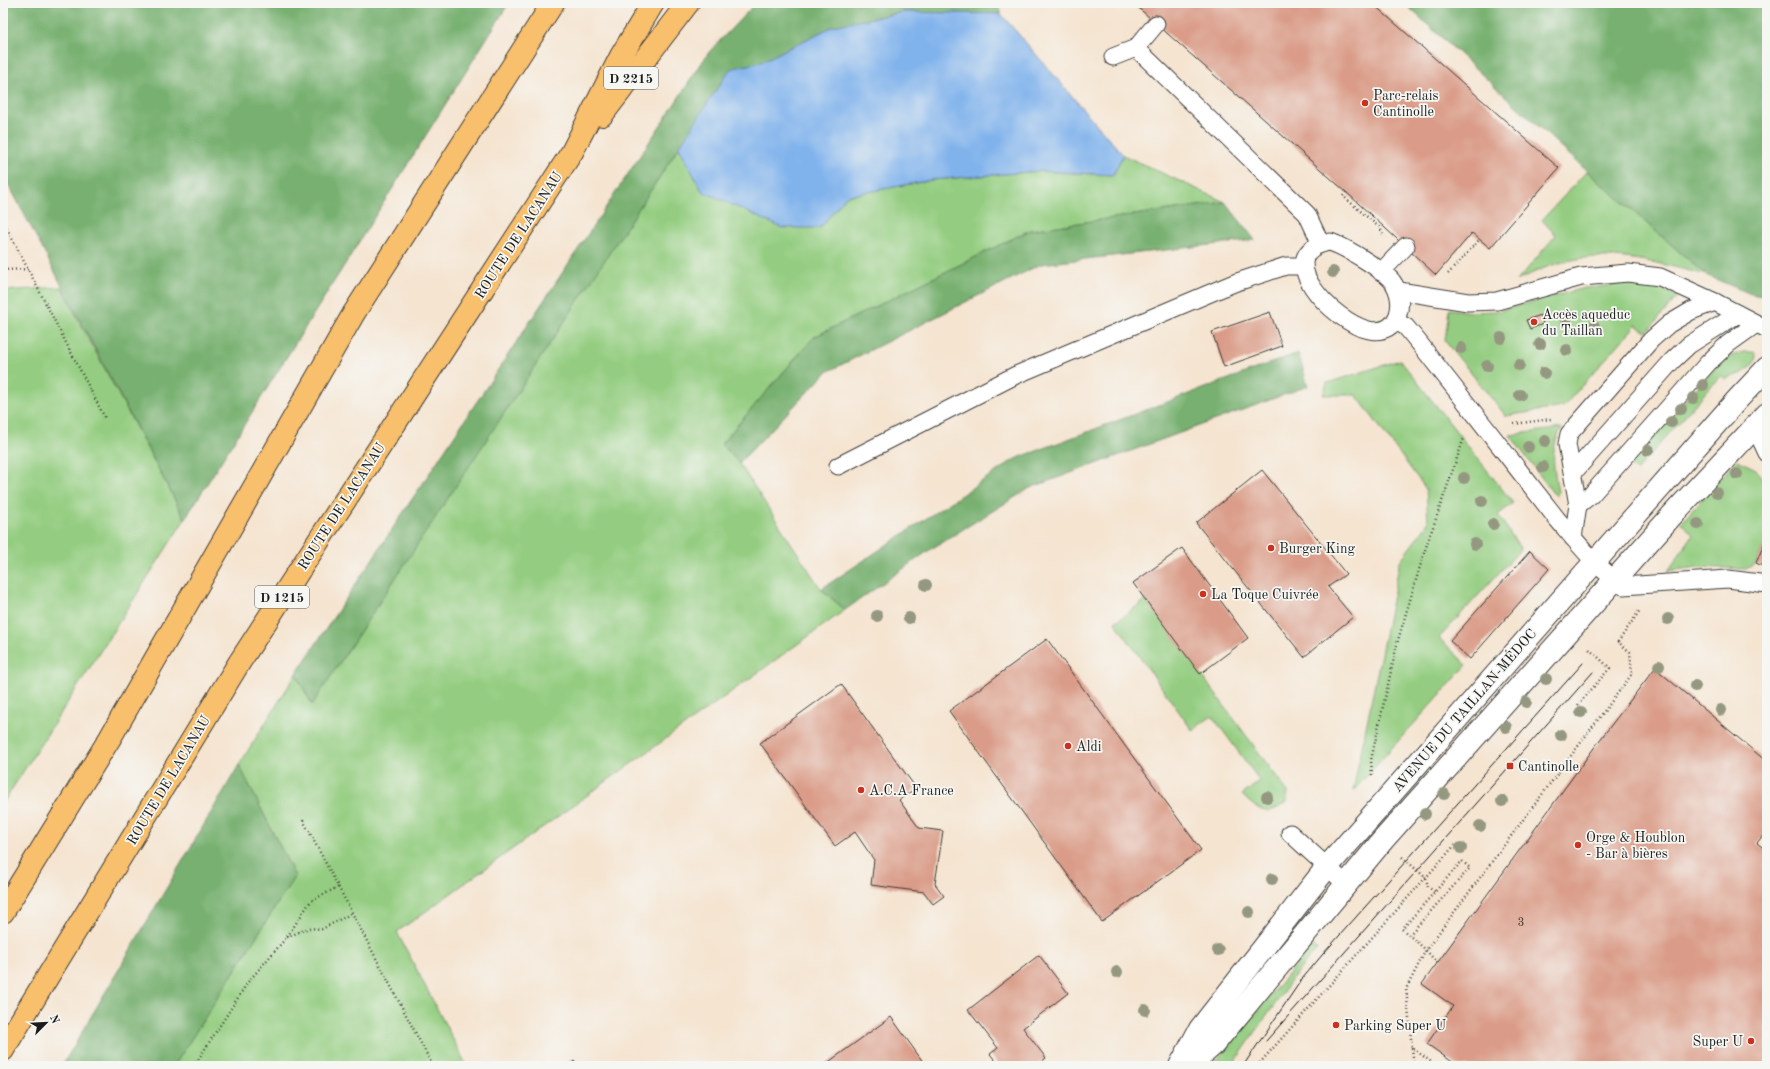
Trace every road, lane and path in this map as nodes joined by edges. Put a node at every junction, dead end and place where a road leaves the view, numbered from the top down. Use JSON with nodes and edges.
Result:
{"nodes":[{"id":1,"x":553,"y":3,"type":"edge"},
{"id":2,"x":653,"y":3,"type":"edge"},
{"id":3,"x":688,"y":3,"type":"edge"},
{"id":4,"x":1156,"y":24,"type":"dead end"},
{"id":5,"x":1136,"y":48,"type":"junction"},
{"id":6,"x":1113,"y":57,"type":"dead end"},
{"id":7,"x":572,"y":152,"type":"junction"},
{"id":8,"x":1346,"y":192,"type":"dead end"},
{"id":9,"x":3,"y":220,"type":"edge"},
{"id":10,"x":1380,"y":228,"type":"dead end"},
{"id":11,"x":1480,"y":239,"type":"dead end"},
{"id":12,"x":1321,"y":244,"type":"junction"},
{"id":13,"x":1406,"y":246,"type":"dead end"},
{"id":14,"x":1304,"y":266,"type":"junction"},
{"id":15,"x":28,"y":269,"type":"junction"},
{"id":16,"x":3,"y":270,"type":"edge"},
{"id":17,"x":1381,"y":272,"type":"junction"},
{"id":18,"x":1399,"y":291,"type":"junction"},
{"id":19,"x":1436,"y":298,"type":"junction"},
{"id":20,"x":1715,"y":302,"type":"junction"},
{"id":21,"x":1738,"y":314,"type":"junction"},
{"id":22,"x":1396,"y":321,"type":"junction"},
{"id":23,"x":1761,"y":326,"type":"edge"},
{"id":24,"x":1767,"y":368,"type":"edge"},
{"id":25,"x":105,"y":418,"type":"dead end"},
{"id":26,"x":1761,"y":420,"type":"edge"},
{"id":27,"x":1513,"y":425,"type":"dead end"},
{"id":28,"x":1576,"y":425,"type":"junction"},
{"id":29,"x":1464,"y":435,"type":"dead end"},
{"id":30,"x":1767,"y":453,"type":"edge"},
{"id":31,"x":838,"y":466,"type":"dead end"},
{"id":32,"x":1573,"y":473,"type":"junction"},
{"id":33,"x":1578,"y":505,"type":"junction"},
{"id":34,"x":1573,"y":538,"type":"junction"},
{"id":35,"x":1594,"y":561,"type":"junction"},
{"id":36,"x":1615,"y":580,"type":"junction"},
{"id":37,"x":1767,"y":584,"type":"edge"},
{"id":38,"x":1644,"y":585,"type":"junction"},
{"id":39,"x":1610,"y":668,"type":"dead end"},
{"id":40,"x":1578,"y":706,"type":"dead end"},
{"id":41,"x":1376,"y":780,"type":"dead end"},
{"id":42,"x":302,"y":820,"type":"dead end"},
{"id":43,"x":1290,"y":833,"type":"dead end"},
{"id":44,"x":1455,"y":845,"type":"dead end"},
{"id":45,"x":1327,"y":867,"type":"junction"},
{"id":46,"x":1426,"y":878,"type":"junction"},
{"id":47,"x":1346,"y":884,"type":"junction"},
{"id":48,"x":338,"y":887,"type":"junction"},
{"id":49,"x":1435,"y":892,"type":"junction"},
{"id":50,"x":3,"y":912,"type":"edge"},
{"id":51,"x":352,"y":913,"type":"junction"},
{"id":52,"x":1409,"y":935,"type":"junction"},
{"id":53,"x":287,"y":937,"type":"junction"},
{"id":54,"x":1426,"y":950,"type":"junction"},
{"id":55,"x":1437,"y":963,"type":"dead end"},
{"id":56,"x":1412,"y":1048,"type":"junction"},
{"id":57,"x":3,"y":1050,"type":"edge"},
{"id":58,"x":194,"y":1066,"type":"edge"},
{"id":59,"x":433,"y":1066,"type":"edge"},
{"id":60,"x":1180,"y":1066,"type":"edge"},
{"id":61,"x":1189,"y":1066,"type":"edge"},
{"id":62,"x":1257,"y":1066,"type":"edge"},
{"id":63,"x":1414,"y":1066,"type":"edge"},
{"id":64,"x":1437,"y":1066,"type":"edge"}],
"edges":[{"from":1,"to":50,"type":"main road"},
{"from":2,"to":7,"type":"main road","name":"ROUTE DE LACANAU","number":"D 1215"},
{"from":3,"to":7,"type":"main road","number":"D 2215"},
{"from":4,"to":5,"type":"lane"},
{"from":5,"to":6,"type":"lane"},
{"from":5,"to":12,"type":"lane"},
{"from":7,"to":57,"type":"main road","name":"ROUTE DE LACANAU","number":"D 1215"},
{"from":8,"to":10,"type":"path"},
{"from":9,"to":15,"type":"path"},
{"from":11,"to":19,"type":"path"},
{"from":12,"to":14,"type":"lane"},
{"from":12,"to":17,"type":"lane"},
{"from":13,"to":17,"type":"lane"},
{"from":14,"to":22,"type":"lane"},
{"from":14,"to":31,"type":"lane"},
{"from":15,"to":16,"type":"path"},
{"from":15,"to":25,"type":"path"},
{"from":17,"to":18,"type":"lane"},
{"from":18,"to":19,"type":"lane"},
{"from":18,"to":22,"type":"lane"},
{"from":19,"to":20,"type":"lane"},
{"from":20,"to":21,"type":"lane"},
{"from":20,"to":28,"type":"lane"},
{"from":21,"to":23,"type":"lane"},
{"from":21,"to":32,"type":"lane"},
{"from":22,"to":34,"type":"lane"},
{"from":23,"to":33,"type":"lane"},
{"from":24,"to":35,"type":"street","name":"AVENUE DU TAILLAN-MÉDOC"},
{"from":26,"to":30,"type":"lane"},
{"from":26,"to":36,"type":"street","name":"AVENUE DU TAILLAN-MÉDOC"},
{"from":27,"to":28,"type":"path"},
{"from":28,"to":32,"type":"lane"},
{"from":29,"to":41,"type":"path"},
{"from":32,"to":33,"type":"lane"},
{"from":33,"to":34,"type":"lane"},
{"from":34,"to":35,"type":"lane"},
{"from":35,"to":36,"type":"lane"},
{"from":35,"to":45,"type":"street","name":"AVENUE DU TAILLAN-MÉDOC"},
{"from":36,"to":38,"type":"lane"},
{"from":36,"to":47,"type":"street","name":"AVENUE DU TAILLAN-MÉDOC"},
{"from":37,"to":38,"type":"lane"},
{"from":38,"to":54,"type":"path"},
{"from":39,"to":40,"type":"path"},
{"from":42,"to":48,"type":"path"},
{"from":43,"to":45,"type":"lane"},
{"from":44,"to":46,"type":"path"},
{"from":45,"to":47,"type":"lane"},
{"from":45,"to":60,"type":"street","name":"AVENUE DU TAILLAN-MÉDOC"},
{"from":46,"to":49,"type":"path"},
{"from":46,"to":62,"type":"path"},
{"from":47,"to":61,"type":"street","name":"AVENUE DU TAILLAN-MÉDOC"},
{"from":48,"to":51,"type":"path"},
{"from":48,"to":53,"type":"path"},
{"from":49,"to":52,"type":"path"},
{"from":49,"to":52,"type":"path"},
{"from":51,"to":53,"type":"path"},
{"from":51,"to":59,"type":"path"},
{"from":52,"to":54,"type":"path"},
{"from":53,"to":58,"type":"path"},
{"from":54,"to":55,"type":"path"},
{"from":54,"to":56,"type":"path"},
{"from":56,"to":63,"type":"path"},
{"from":56,"to":64,"type":"path"}]}
